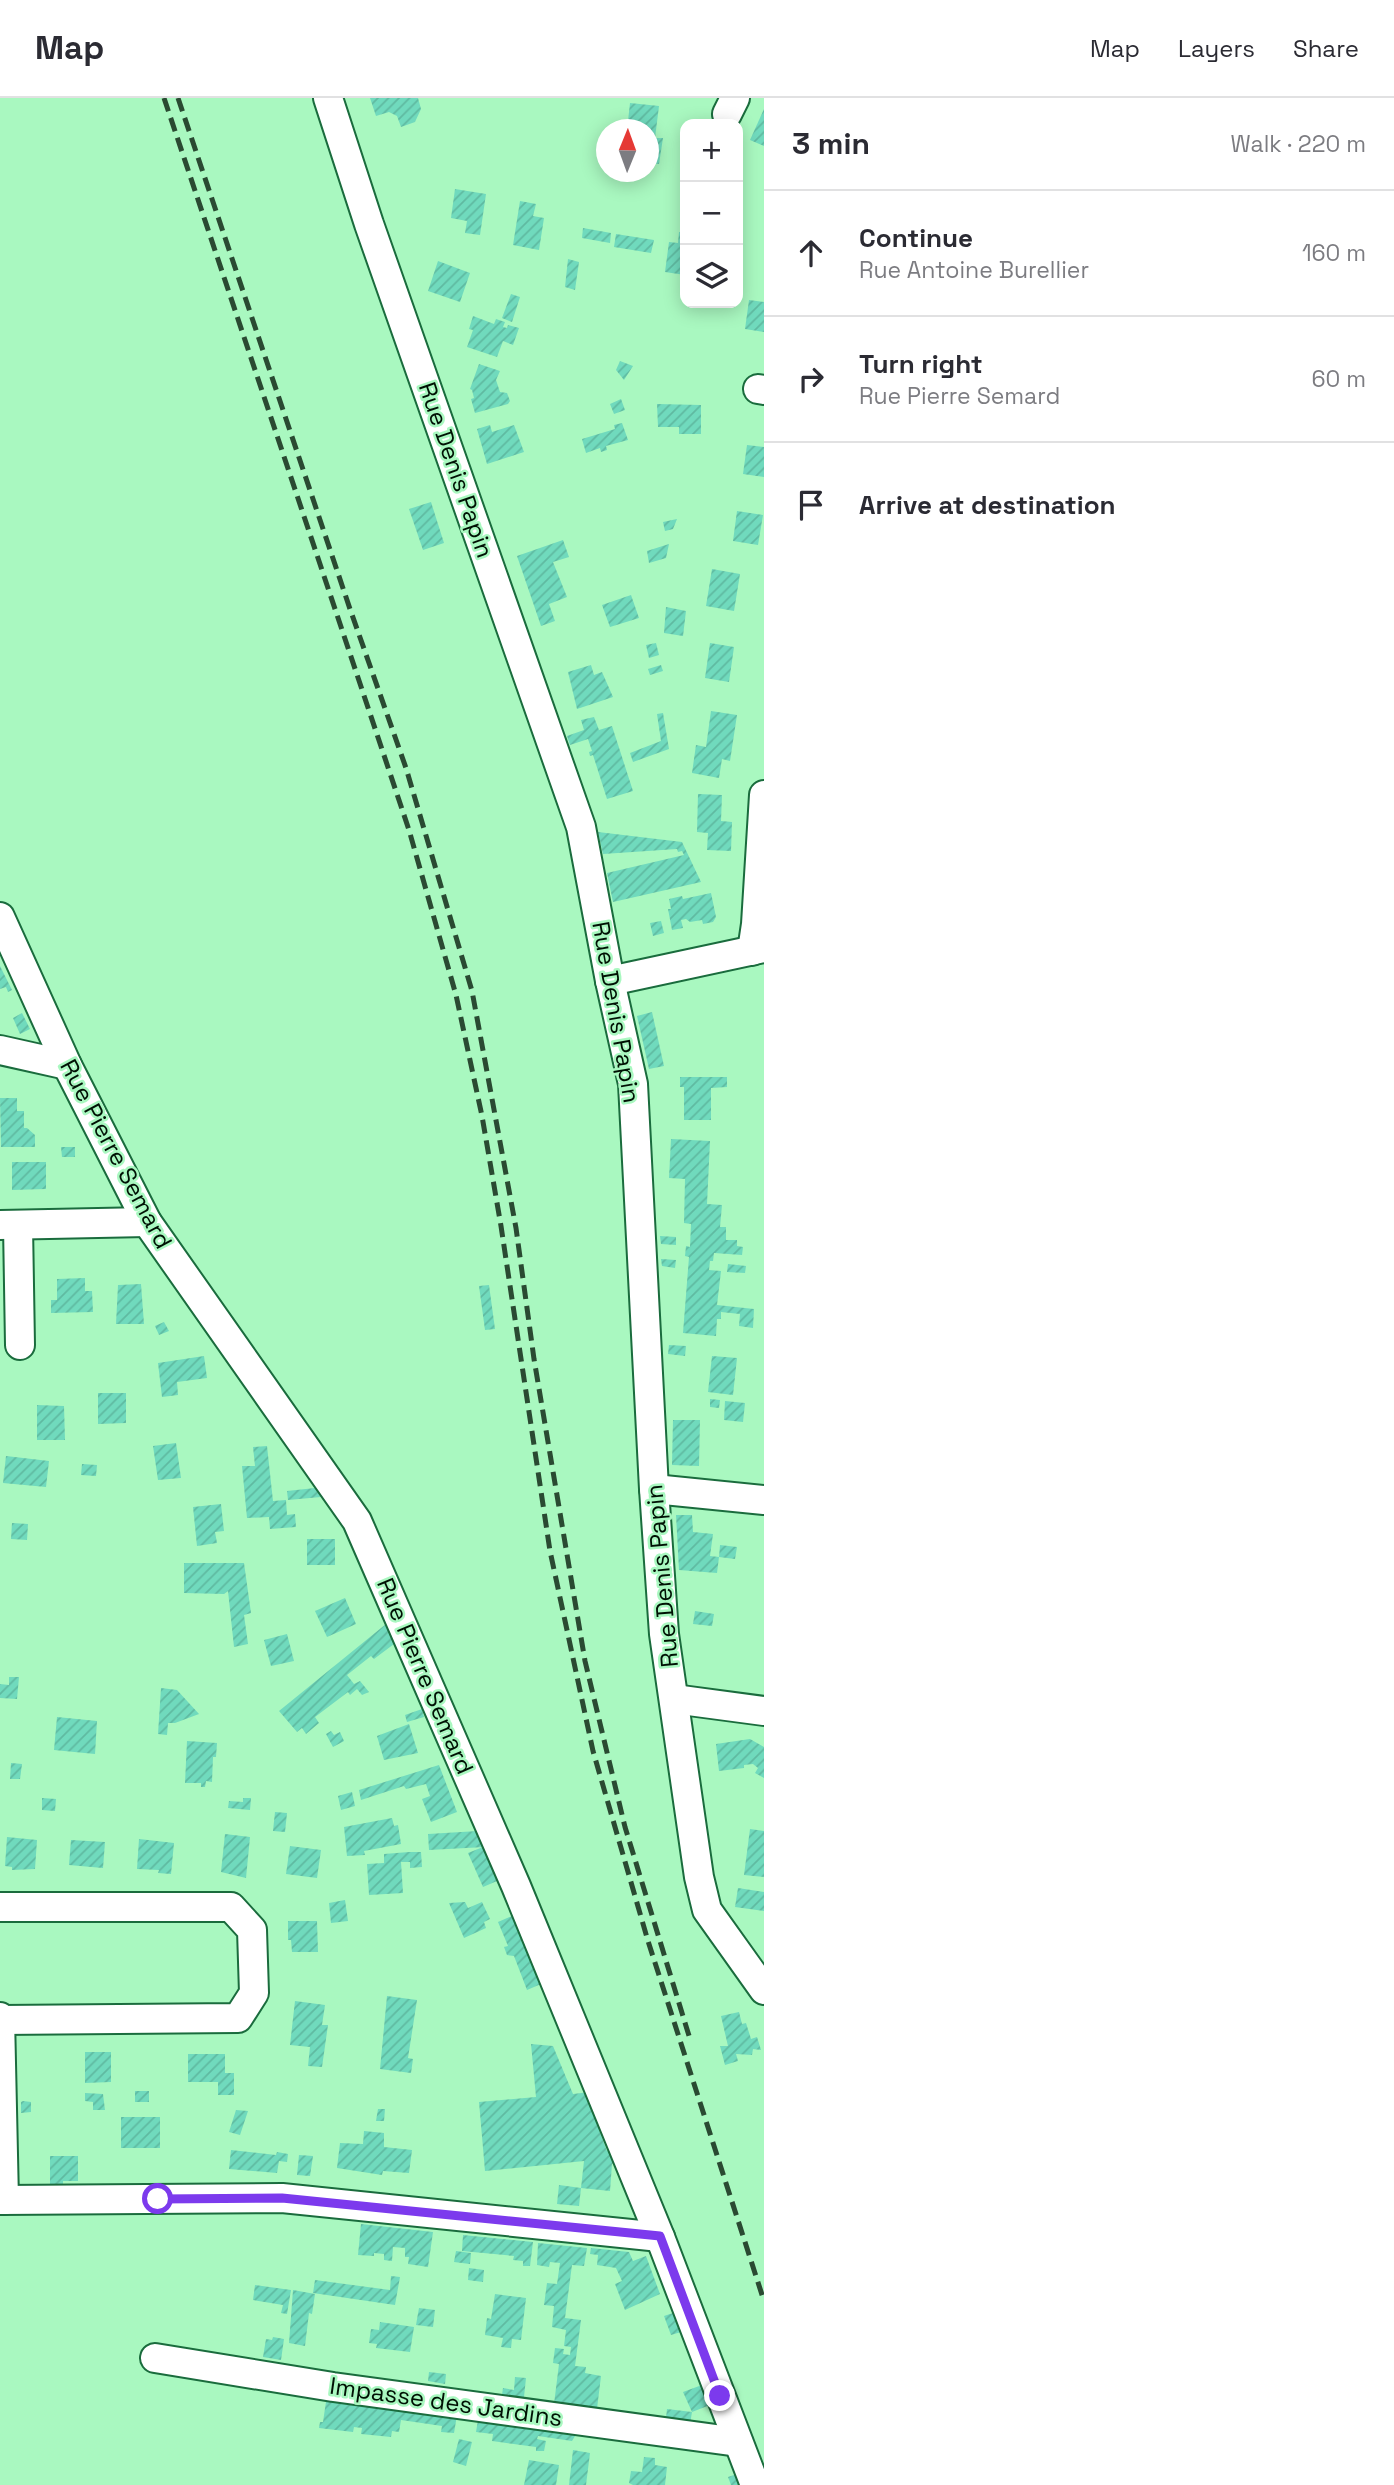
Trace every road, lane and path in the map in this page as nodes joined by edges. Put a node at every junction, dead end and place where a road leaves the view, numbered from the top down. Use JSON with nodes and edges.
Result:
{"nodes":[{"id":1,"x":328,"y":98,"type":"edge"},
{"id":2,"x":764,"y":795,"type":"edge"},
{"id":3,"x":0,"y":917,"type":"edge"},
{"id":4,"x":758,"y":950,"type":"edge"},
{"id":5,"x":610,"y":981,"type":"junction"},
{"id":6,"x":0,"y":1050,"type":"edge"},
{"id":7,"x":67,"y":1065,"type":"junction"},
{"id":8,"x":147,"y":1222,"type":"junction"},
{"id":9,"x":9,"y":1225,"type":"edge"},
{"id":10,"x":20,"y":1345,"type":"dead end"},
{"id":11,"x":654,"y":1489,"type":"junction"},
{"id":12,"x":764,"y":1500,"type":"edge"},
{"id":13,"x":674,"y":1699,"type":"junction"},
{"id":14,"x":764,"y":1710,"type":"edge"},
{"id":15,"x":0,"y":1907,"type":"edge"},
{"id":16,"x":764,"y":1990,"type":"edge"},
{"id":17,"x":0,"y":2019,"type":"edge"},
{"id":18,"x":2,"y":2200,"type":"edge"},
{"id":19,"x":660,"y":2236,"type":"junction"},
{"id":20,"x":155,"y":2358,"type":"dead end"},
{"id":21,"x":738,"y":2442,"type":"junction"},
{"id":22,"x":755,"y":2485,"type":"edge"}],
"edges":[{"from":1,"to":5,"type":"street","name":"Rue Denis Papin"},
{"from":2,"to":4,"type":"street"},
{"from":3,"to":7,"type":"street","name":"Rue Pierre Semard"},
{"from":4,"to":5,"type":"street"},
{"from":5,"to":11,"type":"street","name":"Rue Denis Papin"},
{"from":6,"to":7,"type":"street"},
{"from":7,"to":8,"type":"street","name":"Rue Pierre Semard"},
{"from":8,"to":9,"type":"street"},
{"from":8,"to":19,"type":"street","name":"Rue Pierre Semard"},
{"from":9,"to":10,"type":"street"},
{"from":11,"to":12,"type":"street"},
{"from":11,"to":13,"type":"street","name":"Rue Denis Papin"},
{"from":13,"to":14,"type":"street"},
{"from":13,"to":16,"type":"street","name":"Rue Denis Papin"},
{"from":15,"to":17,"type":"street"},
{"from":17,"to":18,"type":"street"},
{"from":18,"to":19,"type":"street"},
{"from":19,"to":21,"type":"street","name":"Rue Pierre Semard"},
{"from":20,"to":21,"type":"street","name":"Impasse des Jardins"},
{"from":21,"to":22,"type":"street","name":"Rue Pierre Semard"}]}
